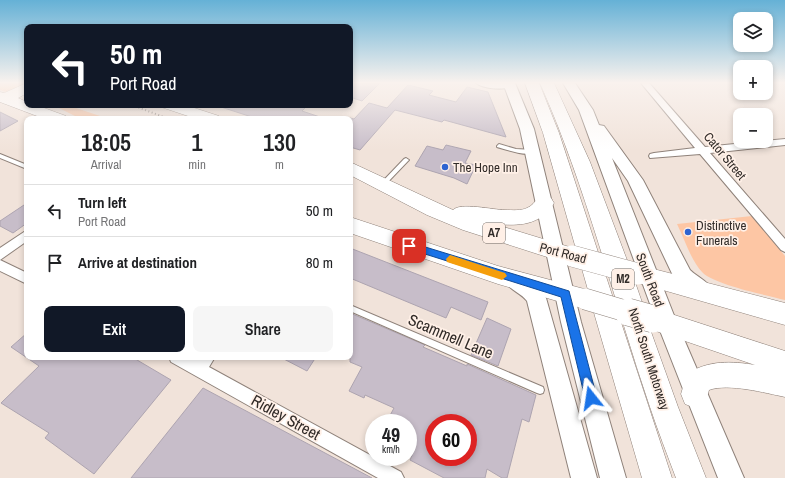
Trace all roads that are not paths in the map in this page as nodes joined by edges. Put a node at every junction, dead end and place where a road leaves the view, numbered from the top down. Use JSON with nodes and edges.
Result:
{"nodes":[{"id":1,"x":518,"y":105,"type":"edge"},
{"id":2,"x":540,"y":105,"type":"edge"},
{"id":3,"x":558,"y":105,"type":"edge"},
{"id":4,"x":583,"y":105,"type":"edge"},
{"id":5,"x":664,"y":105,"type":"edge"},
{"id":6,"x":28,"y":108,"type":"edge"},
{"id":7,"x":586,"y":110,"type":"junction"},
{"id":8,"x":175,"y":113,"type":"edge"},
{"id":9,"x":51,"y":116,"type":"edge"},
{"id":10,"x":194,"y":116,"type":"edge"},
{"id":11,"x":785,"y":142,"type":"edge"},
{"id":12,"x":499,"y":146,"type":"dead end"},
{"id":13,"x":703,"y":151,"type":"junction"},
{"id":14,"x":534,"y":152,"type":"junction"},
{"id":15,"x":0,"y":156,"type":"edge"},
{"id":16,"x":654,"y":156,"type":"dead end"},
{"id":17,"x":406,"y":160,"type":"dead end"},
{"id":18,"x":24,"y":167,"type":"edge"},
{"id":19,"x":353,"y":169,"type":"edge"},
{"id":20,"x":383,"y":184,"type":"junction"},
{"id":21,"x":544,"y":203,"type":"junction"},
{"id":22,"x":434,"y":210,"type":"junction"},
{"id":23,"x":353,"y":226,"type":"edge"},
{"id":24,"x":24,"y":237,"type":"edge"},
{"id":25,"x":785,"y":247,"type":"edge"},
{"id":26,"x":564,"y":254,"type":"junction"},
{"id":27,"x":0,"y":255,"type":"edge"},
{"id":28,"x":0,"y":265,"type":"edge"},
{"id":29,"x":498,"y":274,"type":"junction"},
{"id":30,"x":644,"y":276,"type":"junction"},
{"id":31,"x":24,"y":277,"type":"edge"},
{"id":32,"x":712,"y":294,"type":"junction"},
{"id":33,"x":575,"y":297,"type":"junction"},
{"id":34,"x":353,"y":309,"type":"edge"},
{"id":35,"x":785,"y":314,"type":"edge"},
{"id":36,"x":660,"y":321,"type":"junction"},
{"id":37,"x":190,"y":360,"type":"edge"},
{"id":38,"x":204,"y":363,"type":"edge"},
{"id":39,"x":785,"y":363,"type":"edge"},
{"id":40,"x":785,"y":384,"type":"edge"},
{"id":41,"x":540,"y":390,"type":"dead end"},
{"id":42,"x":695,"y":394,"type":"junction"},
{"id":43,"x":395,"y":478,"type":"edge"},
{"id":44,"x":584,"y":478,"type":"edge"},
{"id":45,"x":613,"y":478,"type":"edge"},
{"id":46,"x":657,"y":478,"type":"edge"},
{"id":47,"x":691,"y":478,"type":"edge"},
{"id":48,"x":730,"y":478,"type":"edge"}],
"edges":[{"from":1,"to":14,"type":"main road"},
{"from":2,"to":46,"type":"highway","name":"North South Motorway","number":"M2"},
{"from":3,"to":47,"type":"highway","name":"North South Motorway","number":"M2"},
{"from":4,"to":7,"type":"main road","name":"South Road"},
{"from":5,"to":13,"type":"street","name":"Cator Street"},
{"from":6,"to":9,"type":"highway"},
{"from":7,"to":30,"type":"main road","name":"South Road"},
{"from":7,"to":32,"type":"main road"},
{"from":8,"to":10,"type":"highway"},
{"from":11,"to":13,"type":"street"},
{"from":12,"to":14,"type":"lane"},
{"from":13,"to":16,"type":"street"},
{"from":13,"to":25,"type":"street","name":"Cator Street"},
{"from":14,"to":21,"type":"main road"},
{"from":15,"to":18,"type":"lane"},
{"from":17,"to":20,"type":"lane"},
{"from":19,"to":20,"type":"highway","name":"Port Road","number":"A7"},
{"from":20,"to":22,"type":"highway","name":"Port Road","number":"A7"},
{"from":21,"to":22,"type":"highway"},
{"from":21,"to":26,"type":"main road"},
{"from":22,"to":26,"type":"highway","name":"Port Road","number":"A7"},
{"from":23,"to":29,"type":"highway"},
{"from":24,"to":27,"type":"street"},
{"from":26,"to":30,"type":"highway","name":"Port Road","number":"A7","bridge":true},
{"from":26,"to":33,"type":"main road"},
{"from":28,"to":31,"type":"street"},
{"from":29,"to":33,"type":"highway"},
{"from":29,"to":44,"type":"main road"},
{"from":30,"to":32,"type":"highway","name":"Port Road","number":"A7"},
{"from":30,"to":36,"type":"main road","name":"South Road"},
{"from":32,"to":35,"type":"highway","name":"Port Road","number":"A7"},
{"from":33,"to":36,"type":"highway","bridge":true},
{"from":33,"to":45,"type":"main road"},
{"from":34,"to":41,"type":"lane","name":"Scammell Lane"},
{"from":36,"to":39,"type":"highway"},
{"from":36,"to":42,"type":"main road","name":"South Road"},
{"from":37,"to":38,"type":"street","name":"Ridley Street"},
{"from":38,"to":43,"type":"street","name":"Ridley Street"},
{"from":40,"to":42,"type":"highway"},
{"from":42,"to":48,"type":"main road","name":"South Road"}]}
